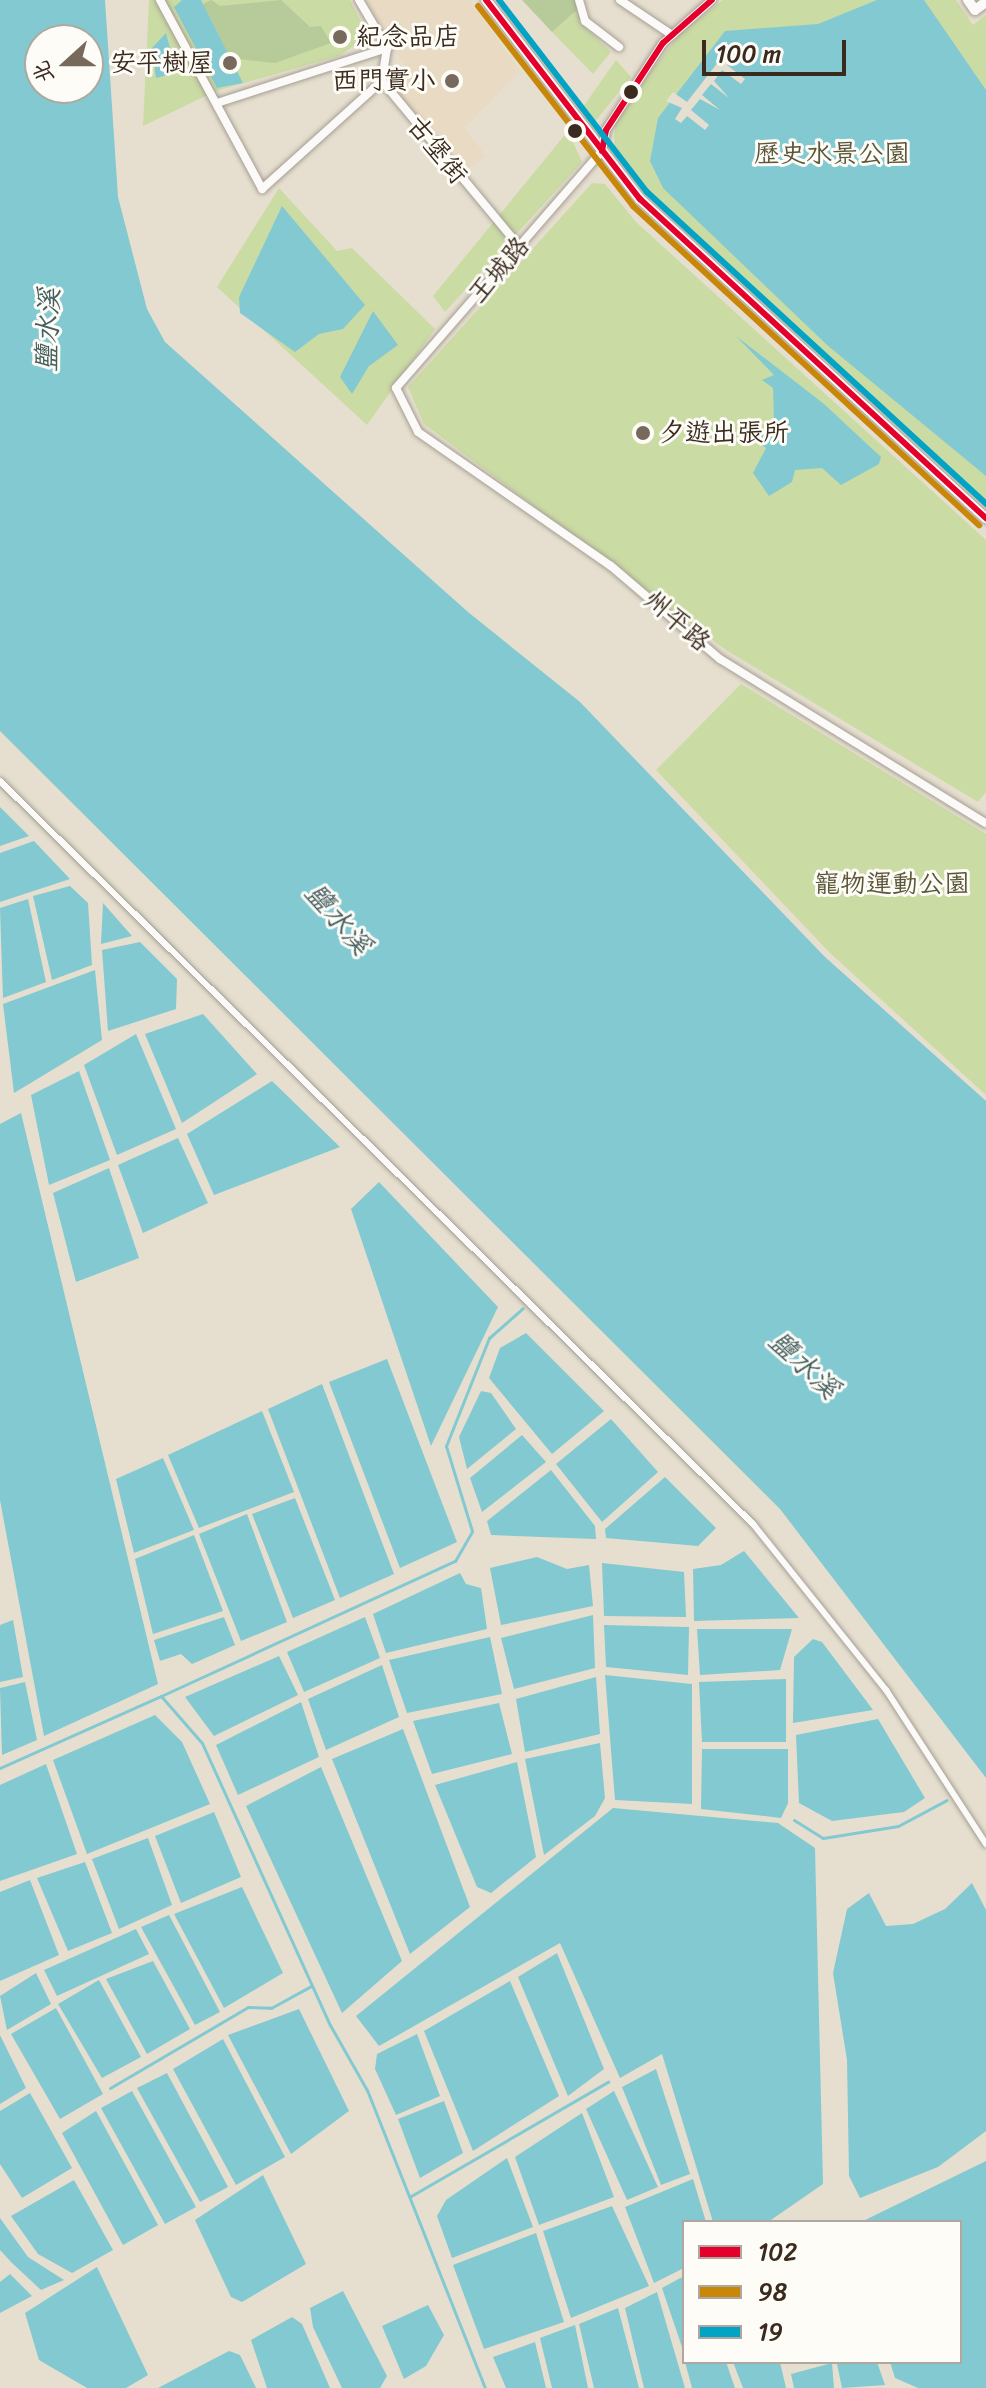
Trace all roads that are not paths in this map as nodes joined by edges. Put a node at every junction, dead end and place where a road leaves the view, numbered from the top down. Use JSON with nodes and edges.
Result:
{"nodes":[{"id":1,"x":160,"y":0,"type":"edge"},
{"id":2,"x":359,"y":0,"type":"edge"},
{"id":3,"x":486,"y":0,"type":"edge"},
{"id":4,"x":579,"y":0,"type":"edge"},
{"id":5,"x":620,"y":0,"type":"edge"},
{"id":6,"x":712,"y":0,"type":"edge"},
{"id":7,"x":986,"y":2,"type":"edge"},
{"id":8,"x":971,"y":5,"type":"edge"},
{"id":9,"x":672,"y":35,"type":"junction"},
{"id":10,"x":619,"y":47,"type":"dead end"},
{"id":11,"x":387,"y":48,"type":"junction"},
{"id":12,"x":382,"y":81,"type":"junction"},
{"id":13,"x":217,"y":103,"type":"junction"},
{"id":14,"x":602,"y":151,"type":"junction"},
{"id":15,"x":520,"y":247,"type":"junction"},
{"id":16,"x":396,"y":388,"type":"joint"},
{"id":17,"x":986,"y":518,"type":"edge"},
{"id":18,"x":0,"y":781,"type":"edge"},
{"id":19,"x":986,"y":823,"type":"edge"},
{"id":20,"x":986,"y":1844,"type":"edge"}],
"edges":[{"from":1,"to":13,"type":"street"},
{"from":2,"to":11,"type":"street"},
{"from":3,"to":14,"type":"street"},
{"from":4,"to":10,"type":"street"},
{"from":5,"to":9,"type":"street"},
{"from":6,"to":9,"type":"street","name":"王城路"},
{"from":7,"to":8,"type":"street"},
{"from":9,"to":14,"type":"street","name":"王城路"},
{"from":11,"to":12,"type":"street"},
{"from":11,"to":13,"type":"street"},
{"from":12,"to":13,"type":"street"},
{"from":12,"to":15,"type":"street","name":"古堡街"},
{"from":14,"to":15,"type":"street","name":"王城路"},
{"from":14,"to":17,"type":"street"},
{"from":15,"to":16,"type":"street","name":"王城路"},
{"from":16,"to":19,"type":"street","name":"州平路"},
{"from":18,"to":20,"type":"street"}]}
